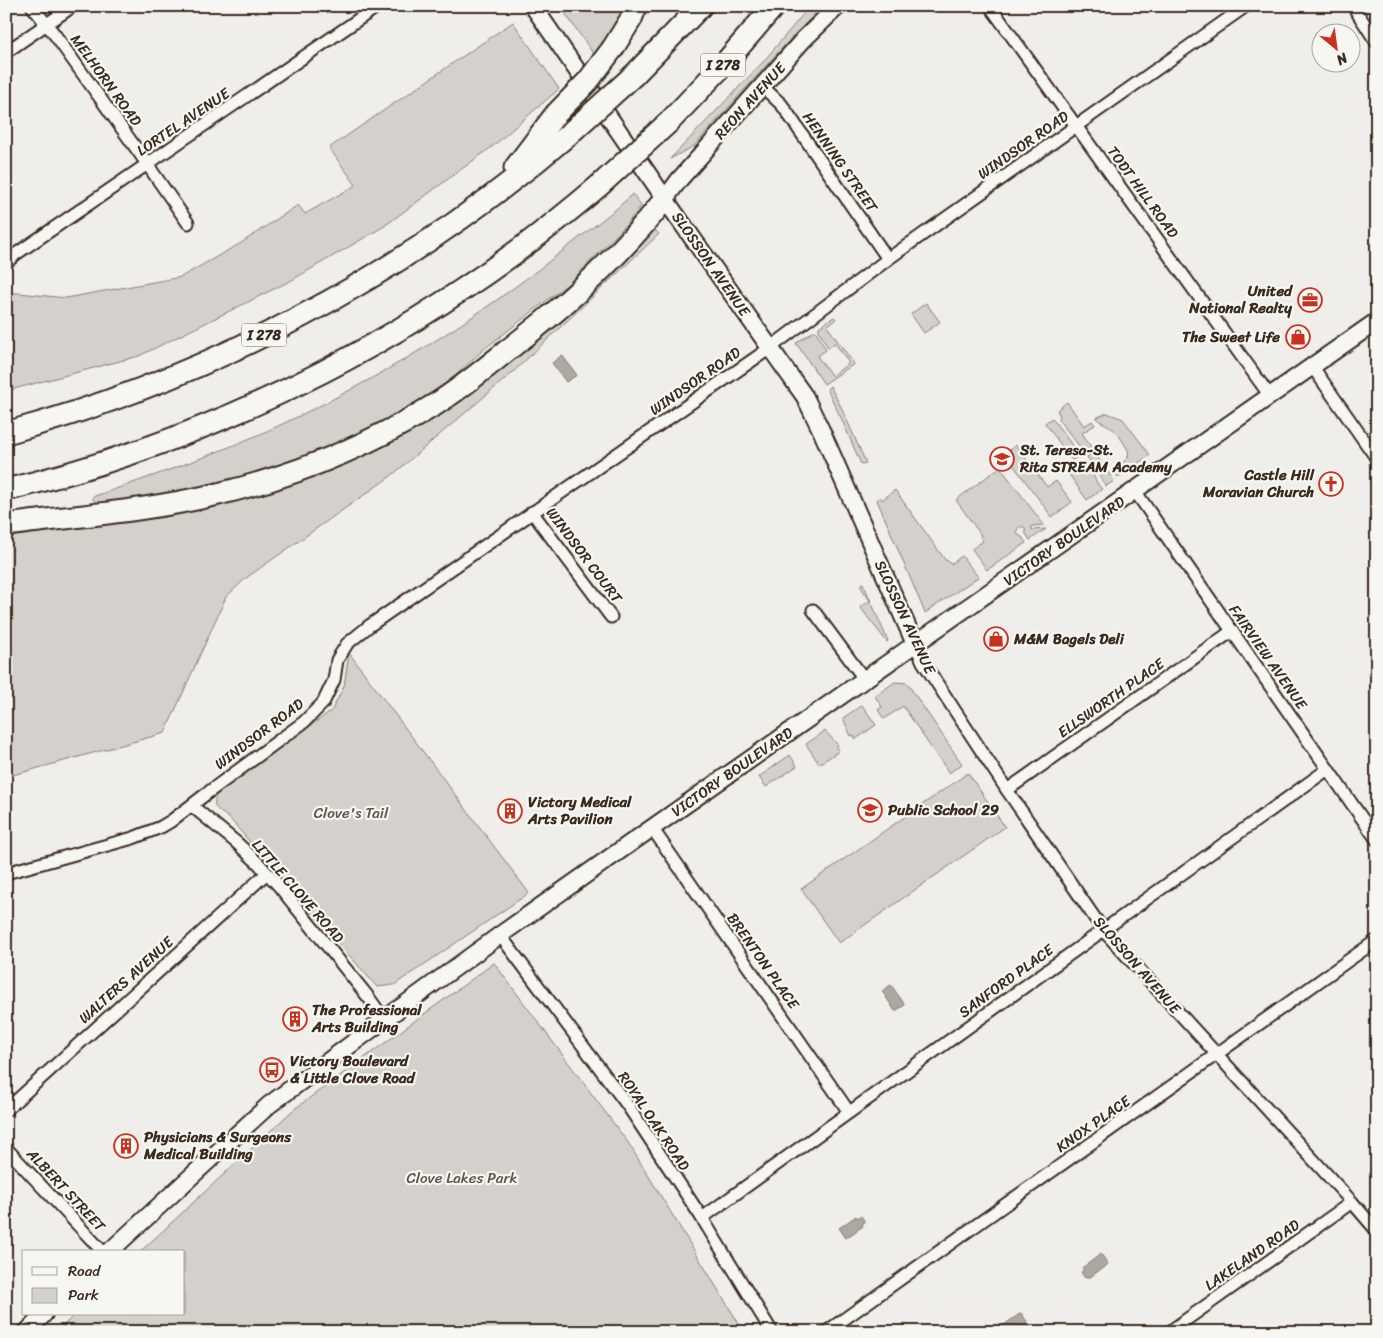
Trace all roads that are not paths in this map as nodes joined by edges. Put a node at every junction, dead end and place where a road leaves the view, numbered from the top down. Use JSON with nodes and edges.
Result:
{"nodes":[{"id":1,"x":32,"y":6,"type":"edge"},
{"id":2,"x":73,"y":6,"type":"edge"},
{"id":3,"x":378,"y":6,"type":"edge"},
{"id":4,"x":533,"y":6,"type":"edge"},
{"id":5,"x":636,"y":6,"type":"edge"},
{"id":6,"x":700,"y":6,"type":"edge"},
{"id":7,"x":774,"y":6,"type":"edge"},
{"id":8,"x":838,"y":6,"type":"edge"},
{"id":9,"x":990,"y":6,"type":"edge"},
{"id":10,"x":1246,"y":6,"type":"edge"},
{"id":11,"x":1353,"y":6,"type":"edge"},
{"id":12,"x":47,"y":24,"type":"junction"},
{"id":13,"x":1377,"y":43,"type":"edge"},
{"id":14,"x":6,"y":52,"type":"edge"},
{"id":15,"x":763,"y":87,"type":"junction"},
{"id":16,"x":1076,"y":126,"type":"junction"},
{"id":17,"x":148,"y":164,"type":"junction"},
{"id":18,"x":498,"y":190,"type":"junction"},
{"id":19,"x":665,"y":199,"type":"junction"},
{"id":20,"x":188,"y":223,"type":"dead end"},
{"id":21,"x":888,"y":259,"type":"junction"},
{"id":22,"x":6,"y":263,"type":"edge"},
{"id":23,"x":1377,"y":321,"type":"edge"},
{"id":24,"x":770,"y":348,"type":"junction"},
{"id":25,"x":1312,"y":366,"type":"junction"},
{"id":26,"x":1270,"y":396,"type":"junction"},
{"id":27,"x":6,"y":433,"type":"edge"},
{"id":28,"x":1377,"y":459,"type":"edge"},
{"id":29,"x":6,"y":490,"type":"edge"},
{"id":30,"x":1135,"y":491,"type":"junction"},
{"id":31,"x":532,"y":512,"type":"junction"},
{"id":32,"x":6,"y":524,"type":"edge"},
{"id":33,"x":813,"y":610,"type":"dead end"},
{"id":34,"x":611,"y":617,"type":"dead end"},
{"id":35,"x":1232,"y":632,"type":"junction"},
{"id":36,"x":915,"y":644,"type":"junction"},
{"id":37,"x":864,"y":680,"type":"junction"},
{"id":38,"x":1328,"y":769,"type":"junction"},
{"id":39,"x":1007,"y":790,"type":"junction"},
{"id":40,"x":192,"y":806,"type":"junction"},
{"id":41,"x":652,"y":828,"type":"junction"},
{"id":42,"x":1377,"y":840,"type":"edge"},
{"id":43,"x":6,"y":873,"type":"edge"},
{"id":44,"x":267,"y":873,"type":"junction"},
{"id":45,"x":1103,"y":930,"type":"junction"},
{"id":46,"x":500,"y":935,"type":"junction"},
{"id":47,"x":1377,"y":940,"type":"edge"},
{"id":48,"x":384,"y":1019,"type":"junction"},
{"id":49,"x":1216,"y":1055,"type":"junction"},
{"id":50,"x":6,"y":1110,"type":"edge"},
{"id":51,"x":849,"y":1112,"type":"junction"},
{"id":52,"x":6,"y":1148,"type":"edge"},
{"id":53,"x":1352,"y":1202,"type":"junction"},
{"id":54,"x":702,"y":1218,"type":"junction"},
{"id":55,"x":1377,"y":1231,"type":"edge"},
{"id":56,"x":101,"y":1250,"type":"edge"},
{"id":57,"x":111,"y":1250,"type":"edge"},
{"id":58,"x":42,"y":1316,"type":"edge"},
{"id":59,"x":27,"y":1332,"type":"edge"},
{"id":60,"x":772,"y":1332,"type":"edge"},
{"id":61,"x":826,"y":1332,"type":"edge"},
{"id":62,"x":1168,"y":1332,"type":"edge"}],
"edges":[{"from":1,"to":12,"type":"street","name":"MELHORN ROAD"},
{"from":2,"to":12,"type":"street"},
{"from":3,"to":17,"type":"street","name":"LORTEL AVENUE"},
{"from":4,"to":19,"type":"main road","name":"SLOSSON AVENUE"},
{"from":5,"to":18,"type":"highway","bridge":true},
{"from":6,"to":18,"type":"highway","number":"I 278","bridge":true},
{"from":7,"to":29,"type":"highway","number":"I 278","bridge":true},
{"from":8,"to":15,"type":"main road","name":"REON AVENUE"},
{"from":9,"to":16,"type":"street","name":"TODT HILL ROAD"},
{"from":10,"to":16,"type":"street","name":"WINDSOR ROAD"},
{"from":11,"to":13,"type":"street"},
{"from":12,"to":14,"type":"street"},
{"from":12,"to":17,"type":"street","name":"MELHORN ROAD"},
{"from":15,"to":19,"type":"main road","name":"REON AVENUE"},
{"from":15,"to":21,"type":"street","name":"HENNING STREET"},
{"from":16,"to":21,"type":"street","name":"WINDSOR ROAD"},
{"from":16,"to":26,"type":"street","name":"TODT HILL ROAD"},
{"from":17,"to":20,"type":"street","name":"MELHORN ROAD"},
{"from":17,"to":22,"type":"street","name":"LORTEL AVENUE"},
{"from":18,"to":27,"type":"highway","number":"I 278"},
{"from":19,"to":24,"type":"main road","name":"SLOSSON AVENUE"},
{"from":19,"to":32,"type":"highway"},
{"from":21,"to":24,"type":"street","name":"WINDSOR ROAD"},
{"from":23,"to":25,"type":"main road","name":"VICTORY BOULEVARD"},
{"from":24,"to":31,"type":"street","name":"WINDSOR ROAD"},
{"from":24,"to":36,"type":"main road","name":"SLOSSON AVENUE"},
{"from":25,"to":26,"type":"main road","name":"VICTORY BOULEVARD"},
{"from":25,"to":28,"type":"street"},
{"from":26,"to":30,"type":"main road","name":"VICTORY BOULEVARD"},
{"from":30,"to":35,"type":"street","name":"FAIRVIEW AVENUE"},
{"from":30,"to":36,"type":"main road","name":"VICTORY BOULEVARD"},
{"from":31,"to":34,"type":"street","name":"WINDSOR COURT"},
{"from":31,"to":40,"type":"street","name":"WINDSOR ROAD"},
{"from":33,"to":37,"type":"street"},
{"from":35,"to":38,"type":"street","name":"FAIRVIEW AVENUE"},
{"from":35,"to":39,"type":"street","name":"ELLSWORTH PLACE"},
{"from":36,"to":37,"type":"main road","name":"VICTORY BOULEVARD"},
{"from":36,"to":39,"type":"street","name":"SLOSSON AVENUE"},
{"from":37,"to":41,"type":"main road","name":"VICTORY BOULEVARD"},
{"from":38,"to":42,"type":"street","name":"FAIRVIEW AVENUE"},
{"from":38,"to":45,"type":"street","name":"SANFORD PLACE"},
{"from":39,"to":45,"type":"street","name":"SLOSSON AVENUE"},
{"from":40,"to":43,"type":"street"},
{"from":40,"to":44,"type":"street","name":"LITTLE CLOVE ROAD"},
{"from":41,"to":46,"type":"main road","name":"VICTORY BOULEVARD"},
{"from":41,"to":51,"type":"street","name":"BRENTON PLACE"},
{"from":44,"to":48,"type":"street","name":"LITTLE CLOVE ROAD"},
{"from":44,"to":50,"type":"street","name":"WALTERS AVENUE"},
{"from":45,"to":49,"type":"street","name":"SLOSSON AVENUE"},
{"from":45,"to":51,"type":"street","name":"SANFORD PLACE"},
{"from":46,"to":48,"type":"main road","name":"VICTORY BOULEVARD"},
{"from":46,"to":54,"type":"street","name":"ROYAL OAK ROAD"},
{"from":47,"to":49,"type":"street","name":"KNOX PLACE"},
{"from":48,"to":57,"type":"main road","name":"VICTORY BOULEVARD"},
{"from":49,"to":53,"type":"street","name":"SLOSSON AVENUE"},
{"from":49,"to":61,"type":"street","name":"KNOX PLACE"},
{"from":51,"to":54,"type":"street","name":"SANFORD PLACE"},
{"from":52,"to":56,"type":"street","name":"ALBERT STREET"},
{"from":53,"to":55,"type":"street","name":"SLOSSON AVENUE"},
{"from":53,"to":62,"type":"street","name":"LAKELAND ROAD"},
{"from":54,"to":60,"type":"street","name":"ROYAL OAK ROAD"},
{"from":58,"to":59,"type":"main road"}]}
